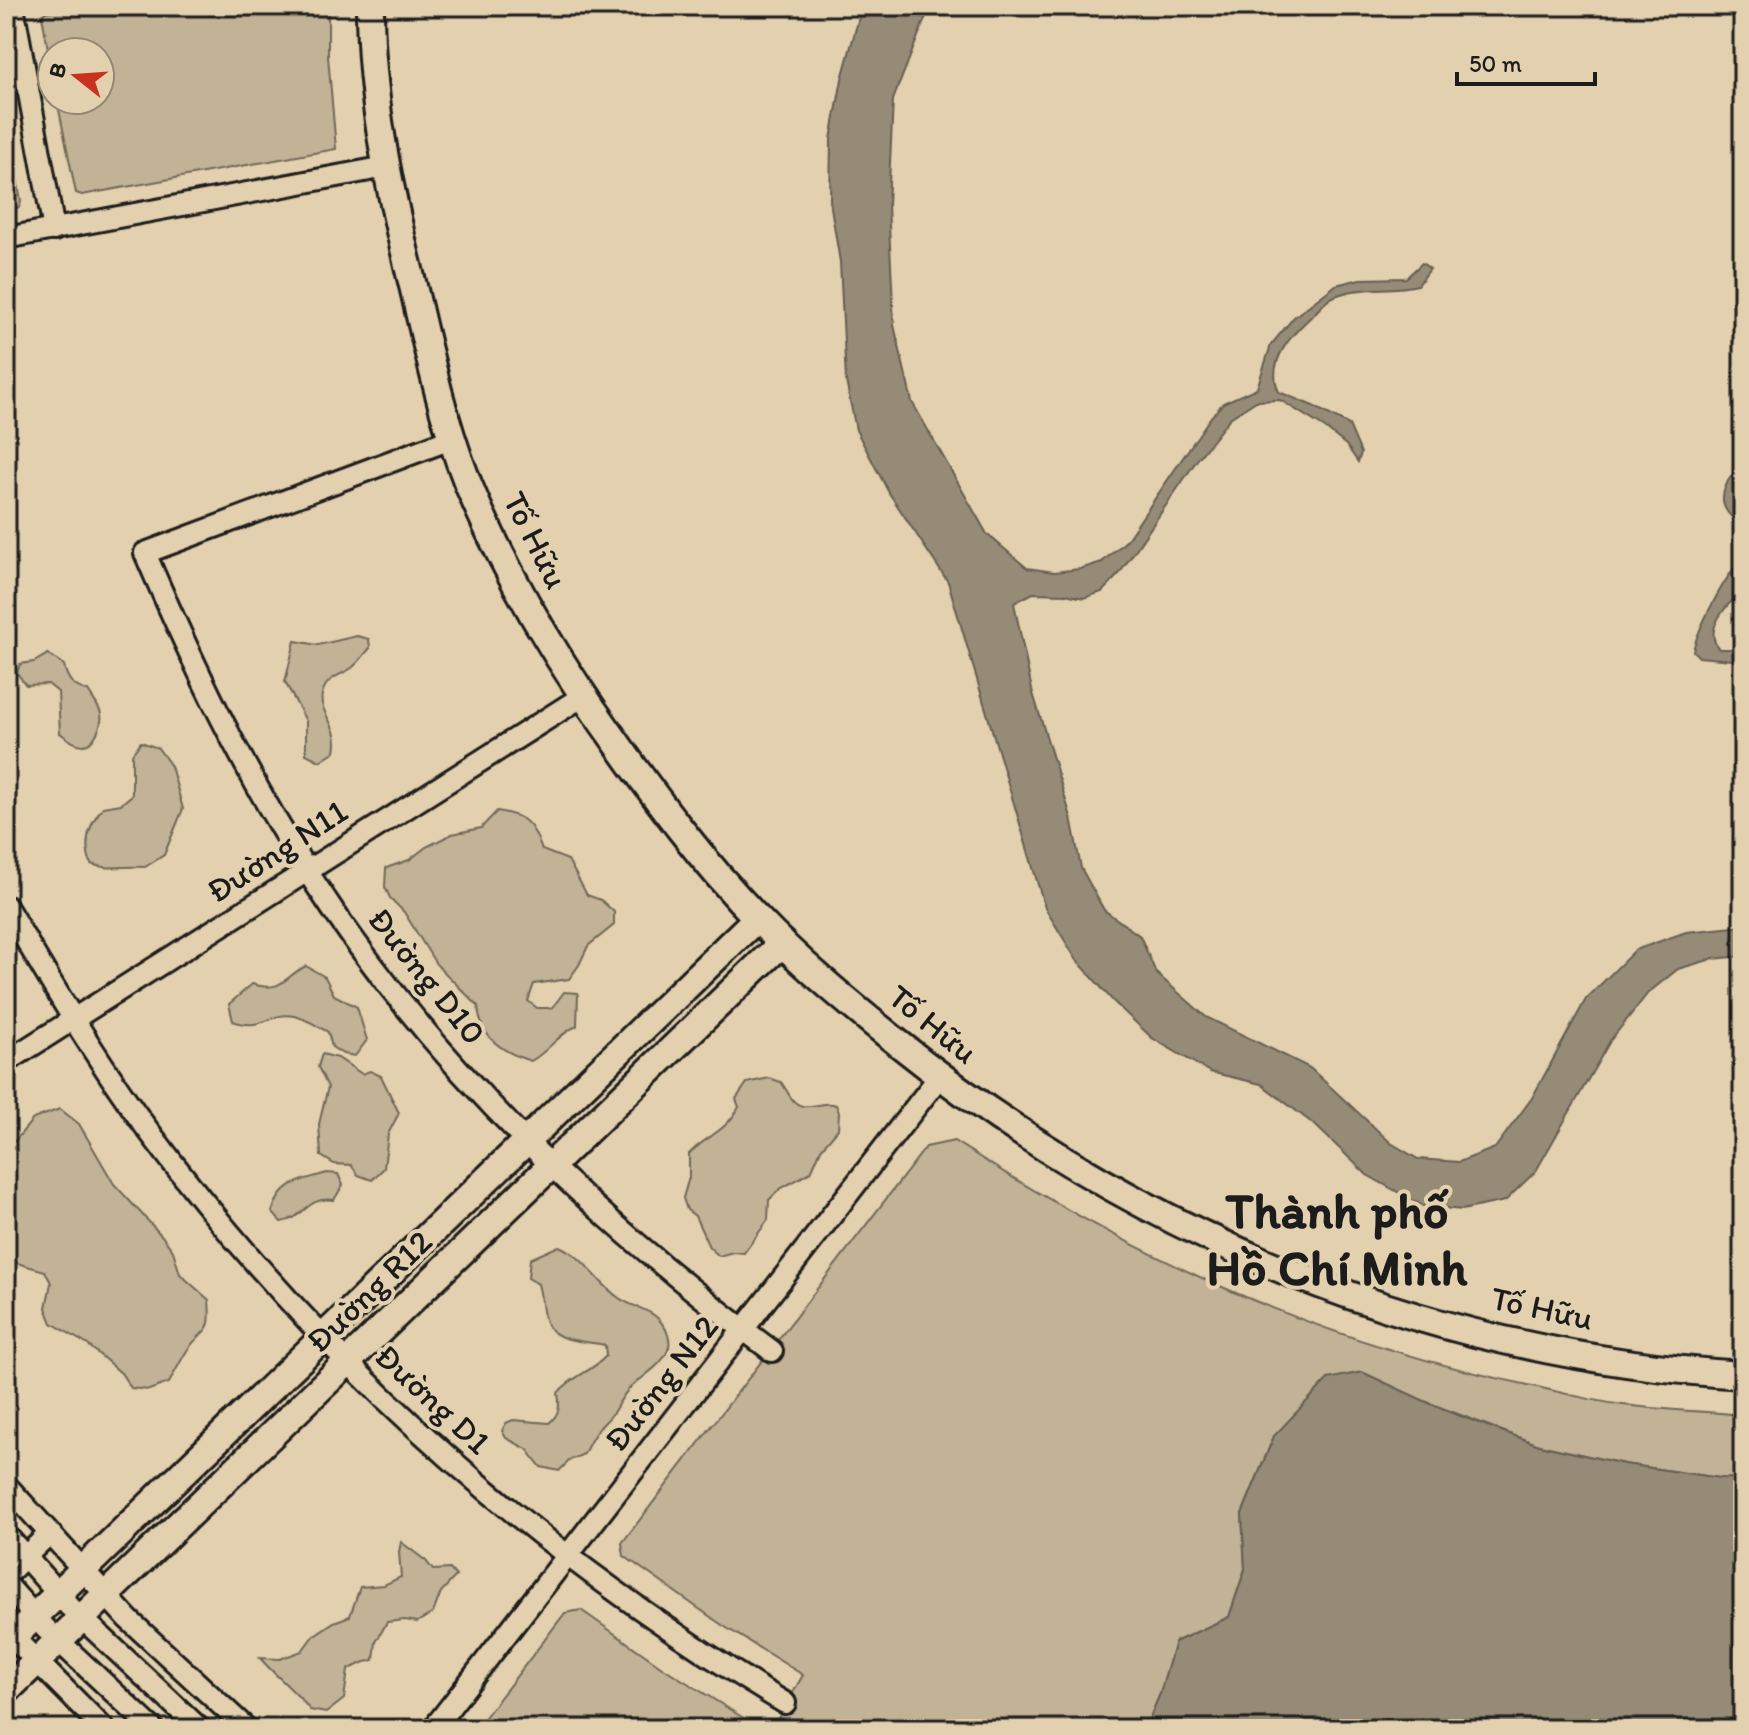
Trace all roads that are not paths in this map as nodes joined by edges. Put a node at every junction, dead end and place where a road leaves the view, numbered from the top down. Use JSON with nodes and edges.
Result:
{"nodes":[{"id":1,"x":13,"y":6,"type":"edge"},
{"id":2,"x":370,"y":6,"type":"edge"},
{"id":3,"x":386,"y":167,"type":"junction"},
{"id":4,"x":54,"y":230,"type":"junction"},
{"id":5,"x":6,"y":238,"type":"edge"},
{"id":6,"x":451,"y":439,"type":"junction"},
{"id":7,"x":583,"y":696,"type":"junction"},
{"id":8,"x":307,"y":870,"type":"junction"},
{"id":9,"x":6,"y":906,"type":"edge"},
{"id":10,"x":757,"y":918,"type":"junction"},
{"id":11,"x":782,"y":943,"type":"junction"},
{"id":12,"x":74,"y":1019,"type":"junction"},
{"id":13,"x":6,"y":1062,"type":"edge"},
{"id":14,"x":939,"y":1077,"type":"junction"},
{"id":15,"x":525,"y":1141,"type":"junction"},
{"id":16,"x":550,"y":1166,"type":"junction"},
{"id":17,"x":743,"y":1330,"type":"junction"},
{"id":18,"x":323,"y":1337,"type":"junction"},
{"id":19,"x":772,"y":1351,"type":"dead end"},
{"id":20,"x":347,"y":1362,"type":"junction"},
{"id":21,"x":1743,"y":1375,"type":"edge"},
{"id":22,"x":6,"y":1485,"type":"edge"},
{"id":23,"x":6,"y":1535,"type":"edge"},
{"id":24,"x":54,"y":1540,"type":"junction"},
{"id":25,"x":567,"y":1557,"type":"junction"},
{"id":26,"x":30,"y":1563,"type":"junction"},
{"id":27,"x":82,"y":1571,"type":"junction"},
{"id":28,"x":6,"y":1575,"type":"edge"},
{"id":29,"x":6,"y":1584,"type":"edge"},
{"id":30,"x":58,"y":1594,"type":"junction"},
{"id":31,"x":105,"y":1595,"type":"junction"},
{"id":32,"x":35,"y":1617,"type":"junction"},
{"id":33,"x":82,"y":1618,"type":"junction"},
{"id":34,"x":8,"y":1638,"type":"edge"},
{"id":35,"x":58,"y":1640,"type":"junction"},
{"id":36,"x":36,"y":1662,"type":"junction"},
{"id":37,"x":6,"y":1691,"type":"edge"},
{"id":38,"x":785,"y":1703,"type":"dead end"},
{"id":39,"x":104,"y":1729,"type":"edge"},
{"id":40,"x":153,"y":1729,"type":"edge"},
{"id":41,"x":200,"y":1729,"type":"edge"},
{"id":42,"x":247,"y":1729,"type":"edge"},
{"id":43,"x":433,"y":1729,"type":"edge"}],
"edges":[{"from":1,"to":4,"type":"street"},
{"from":2,"to":3,"type":"main road"},
{"from":3,"to":4,"type":"street"},
{"from":3,"to":6,"type":"main road","name":"Tố Hữu"},
{"from":4,"to":5,"type":"street"},
{"from":6,"to":7,"type":"main road","name":"Tố Hữu"},
{"from":6,"to":8,"type":"street","name":"Đường D10"},
{"from":7,"to":8,"type":"street","name":"Đường N11"},
{"from":7,"to":10,"type":"main road","name":"Tố Hữu"},
{"from":8,"to":12,"type":"street","name":"Đường N11"},
{"from":8,"to":15,"type":"street","name":"Đường D10"},
{"from":9,"to":12,"type":"street","name":"Đường D1"},
{"from":10,"to":11,"type":"main road","name":"Tố Hữu"},
{"from":10,"to":15,"type":"main road","name":"Đường R12"},
{"from":11,"to":14,"type":"main road","name":"Tố Hữu"},
{"from":11,"to":16,"type":"main road","name":"Đường R12"},
{"from":12,"to":13,"type":"street","name":"Đường N11"},
{"from":12,"to":18,"type":"street","name":"Đường D1"},
{"from":14,"to":17,"type":"street","name":"Đường N12"},
{"from":14,"to":21,"type":"main road","name":"Tố Hữu"},
{"from":15,"to":16,"type":"street","name":"Đường D10"},
{"from":15,"to":18,"type":"main road","name":"Đường R12"},
{"from":16,"to":17,"type":"street","name":"Đường D10"},
{"from":16,"to":20,"type":"main road","name":"Đường R12"},
{"from":17,"to":19,"type":"street","name":"Đường D10"},
{"from":17,"to":25,"type":"street","name":"Đường N12"},
{"from":18,"to":20,"type":"street","name":"Đường D1"},
{"from":18,"to":27,"type":"main road","name":"Đường R12"},
{"from":20,"to":25,"type":"street","name":"Đường D1"},
{"from":20,"to":31,"type":"main road","name":"Đường R12"},
{"from":22,"to":24,"type":"street"},
{"from":23,"to":26,"type":"street"},
{"from":24,"to":26,"type":"street"},
{"from":24,"to":27,"type":"street"},
{"from":25,"to":38,"type":"street","name":"Đường D1"},
{"from":25,"to":43,"type":"street","name":"Đường N12"},
{"from":26,"to":28,"type":"street"},
{"from":26,"to":30,"type":"street"},
{"from":27,"to":30,"type":"main road","name":"Đường R12"},
{"from":27,"to":31,"type":"street"},
{"from":29,"to":32,"type":"street"},
{"from":30,"to":32,"type":"main road","name":"Đường R12"},
{"from":30,"to":33,"type":"street"},
{"from":31,"to":33,"type":"main road","name":"Đường R12"},
{"from":31,"to":42,"type":"street"},
{"from":32,"to":34,"type":"main road","name":"Đường R12"},
{"from":32,"to":35,"type":"street"},
{"from":33,"to":35,"type":"main road","name":"Đường R12"},
{"from":33,"to":41,"type":"street"},
{"from":34,"to":36,"type":"street"},
{"from":35,"to":36,"type":"main road","name":"Đường R12"},
{"from":35,"to":40,"type":"street"},
{"from":36,"to":37,"type":"main road","name":"Đường R12"},
{"from":36,"to":39,"type":"street"}]}
